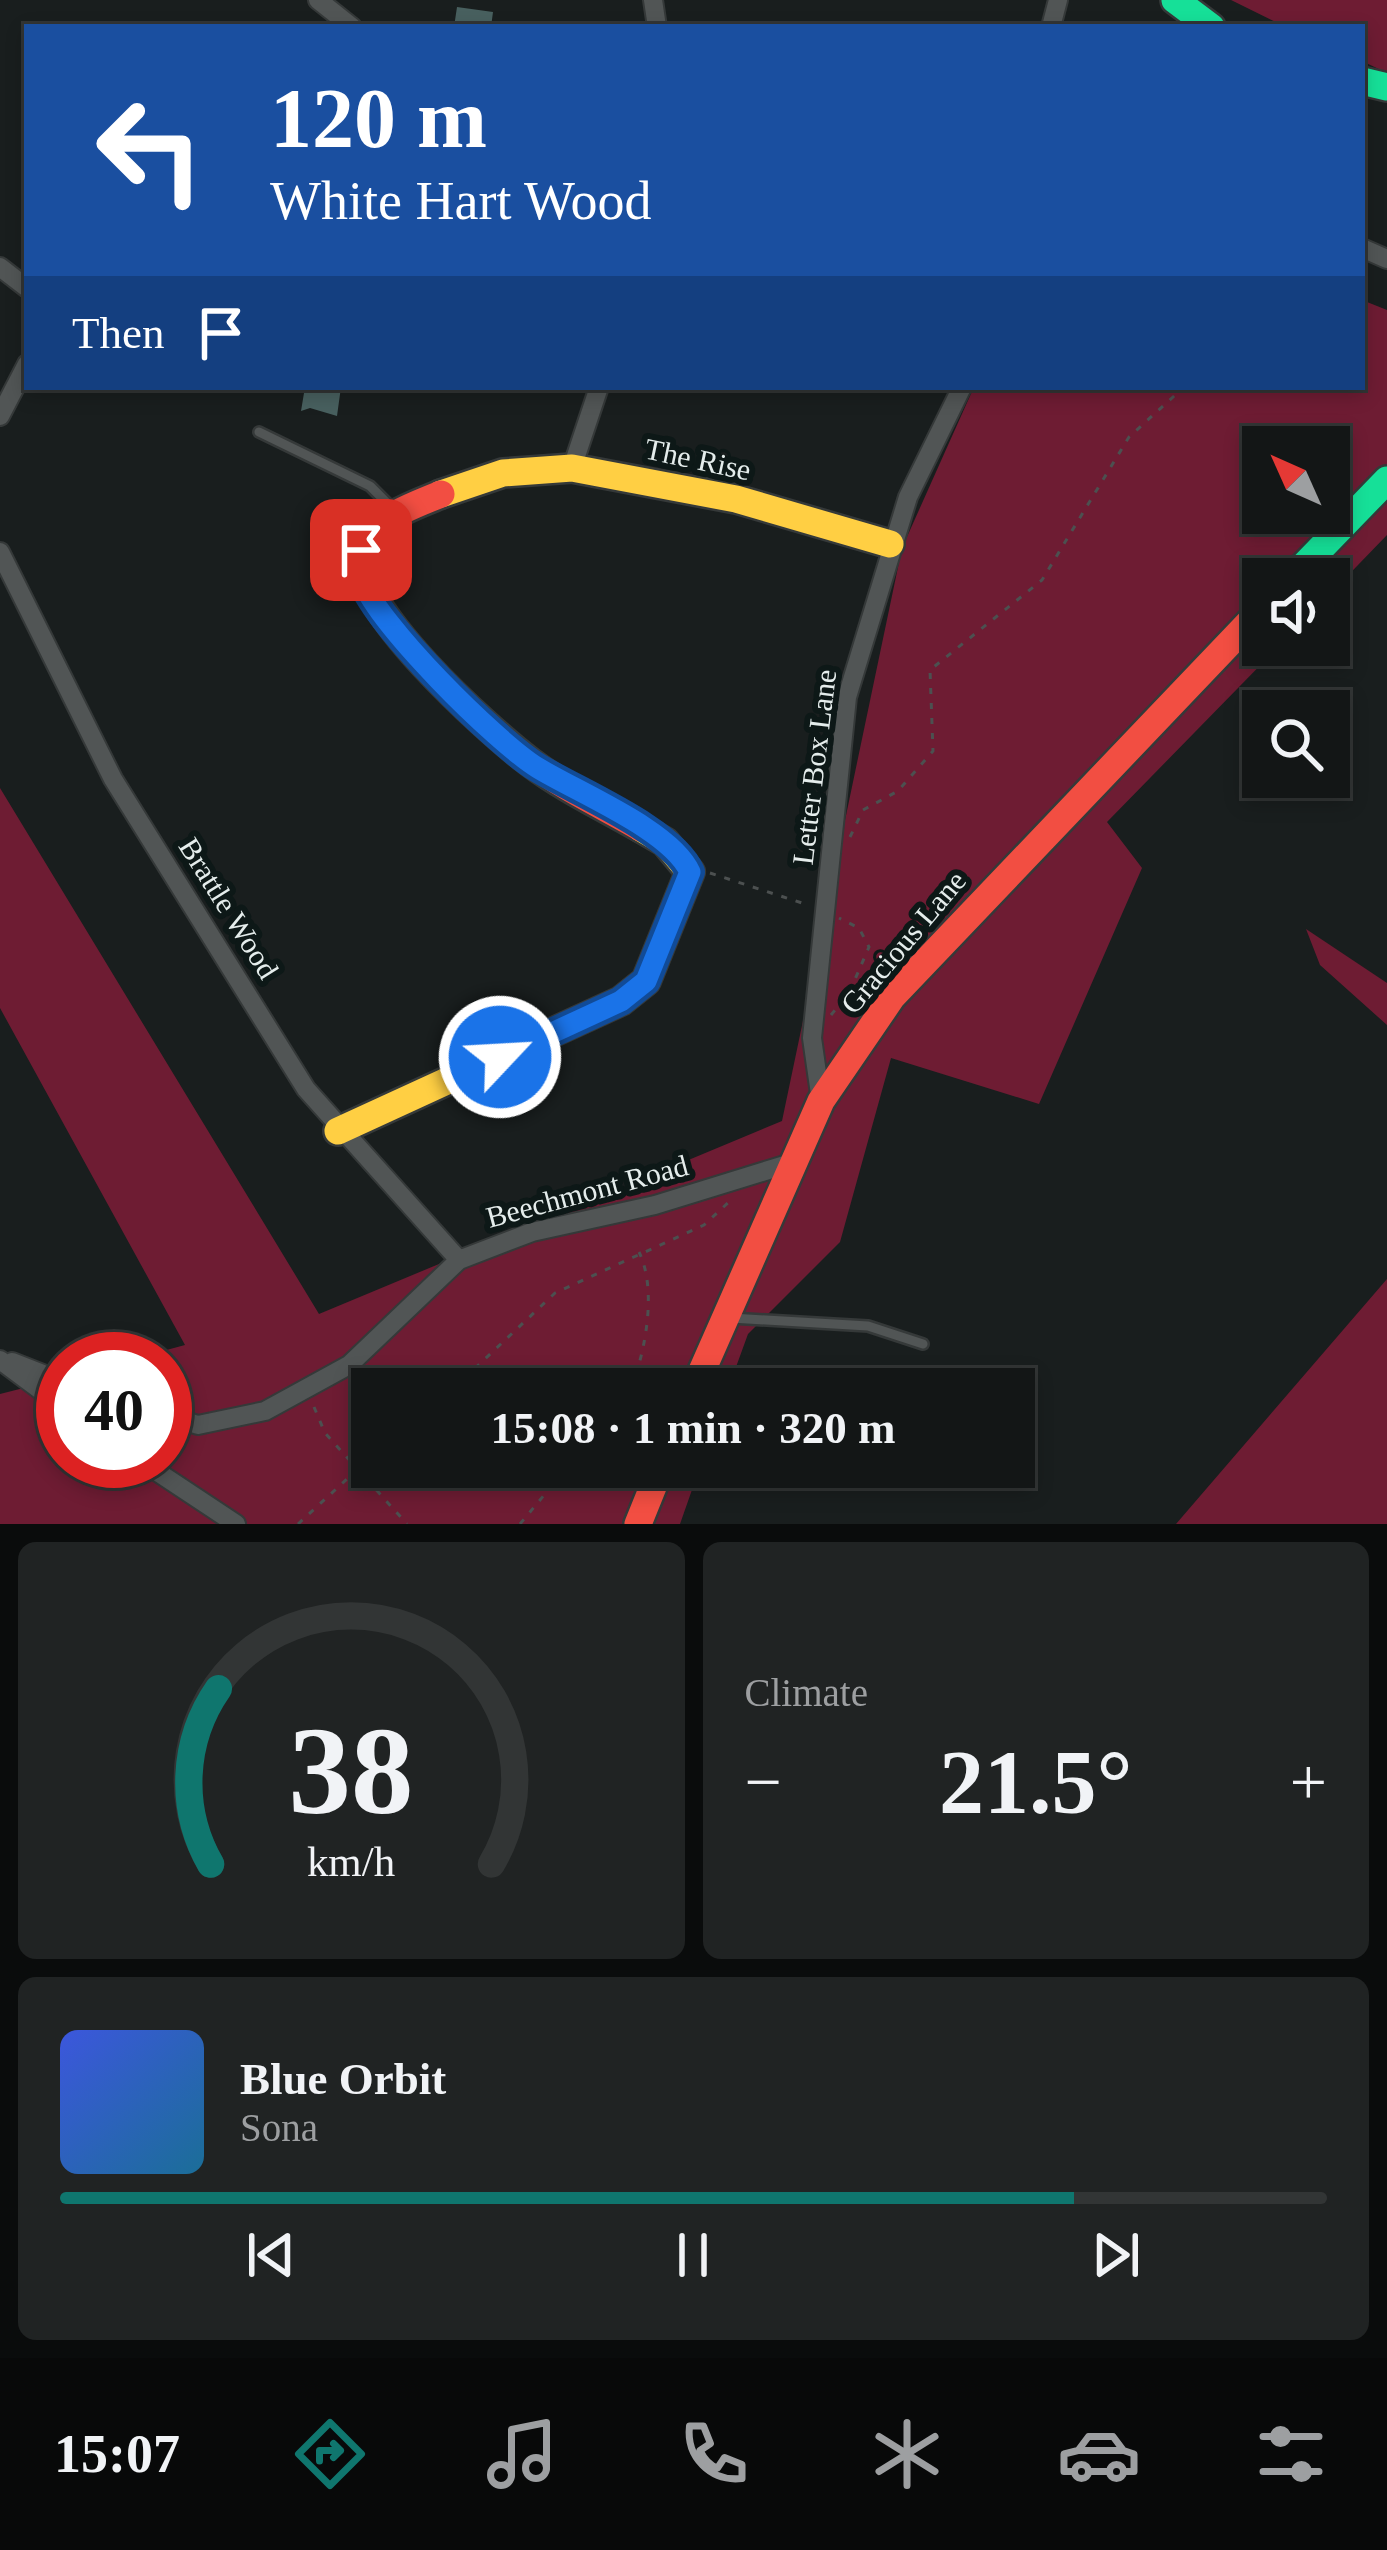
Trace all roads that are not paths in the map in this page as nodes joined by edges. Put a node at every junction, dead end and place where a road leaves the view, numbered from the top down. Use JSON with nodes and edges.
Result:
{"nodes":[{"id":1,"x":318,"y":0,"type":"edge"},
{"id":2,"x":1175,"y":0,"type":"edge"},
{"id":3,"x":348,"y":24,"type":"edge"},
{"id":4,"x":1207,"y":24,"type":"edge"},
{"id":5,"x":0,"y":267,"type":"edge"},
{"id":6,"x":24,"y":286,"type":"edge"},
{"id":7,"x":24,"y":370,"type":"edge"},
{"id":8,"x":597,"y":390,"type":"edge"},
{"id":9,"x":960,"y":390,"type":"edge"},
{"id":10,"x":0,"y":416,"type":"edge"},
{"id":11,"x":259,"y":432,"type":"dead end"},
{"id":12,"x":572,"y":467,"type":"junction"},
{"id":13,"x":1387,"y":480,"type":"edge"},
{"id":14,"x":396,"y":515,"type":"junction"},
{"id":15,"x":890,"y":544,"type":"junction"},
{"id":16,"x":0,"y":552,"type":"edge"},
{"id":17,"x":1311,"y":558,"type":"edge"},
{"id":18,"x":1242,"y":630,"type":"edge"},
{"id":19,"x":821,"y":1101,"type":"junction"},
{"id":20,"x":338,"y":1131,"type":"junction"},
{"id":21,"x":791,"y":1163,"type":"junction"},
{"id":22,"x":459,"y":1260,"type":"junction"},
{"id":23,"x":726,"y":1318,"type":"junction"},
{"id":24,"x":923,"y":1343,"type":"dead end"},
{"id":25,"x":0,"y":1359,"type":"edge"},
{"id":26,"x":703,"y":1368,"type":"edge"},
{"id":27,"x":36,"y":1372,"type":"edge"},
{"id":28,"x":36,"y":1387,"type":"edge"},
{"id":29,"x":192,"y":1423,"type":"edge"},
{"id":30,"x":182,"y":1488,"type":"edge"},
{"id":31,"x":653,"y":1488,"type":"edge"},
{"id":32,"x":236,"y":1524,"type":"edge"},
{"id":33,"x":638,"y":1524,"type":"edge"}],
"edges":[{"from":1,"to":3,"type":"street"},
{"from":2,"to":4,"type":"street"},
{"from":5,"to":6,"type":"street"},
{"from":7,"to":10,"type":"street"},
{"from":8,"to":12,"type":"street"},
{"from":9,"to":15,"type":"street","name":"Letter Box Lane"},
{"from":11,"to":14,"type":"lane"},
{"from":12,"to":14,"type":"street","name":"The Rise"},
{"from":12,"to":15,"type":"street","name":"The Rise"},
{"from":13,"to":17,"type":"street"},
{"from":14,"to":20,"type":"street"},
{"from":15,"to":19,"type":"street","name":"Letter Box Lane"},
{"from":16,"to":20,"type":"street","name":"Brattle Wood"},
{"from":18,"to":19,"type":"street","name":"Gracious Lane"},
{"from":19,"to":21,"type":"street","name":"Gracious Lane"},
{"from":20,"to":22,"type":"street","name":"Brattle Wood"},
{"from":21,"to":22,"type":"street","name":"Beechmont Road"},
{"from":21,"to":23,"type":"street","name":"Gracious Lane"},
{"from":22,"to":29,"type":"street","name":"Beechmont Road"},
{"from":23,"to":24,"type":"lane"},
{"from":23,"to":26,"type":"street","name":"Gracious Lane"},
{"from":25,"to":27,"type":"street"},
{"from":25,"to":28,"type":"street"},
{"from":30,"to":32,"type":"street"},
{"from":31,"to":33,"type":"street"}]}
